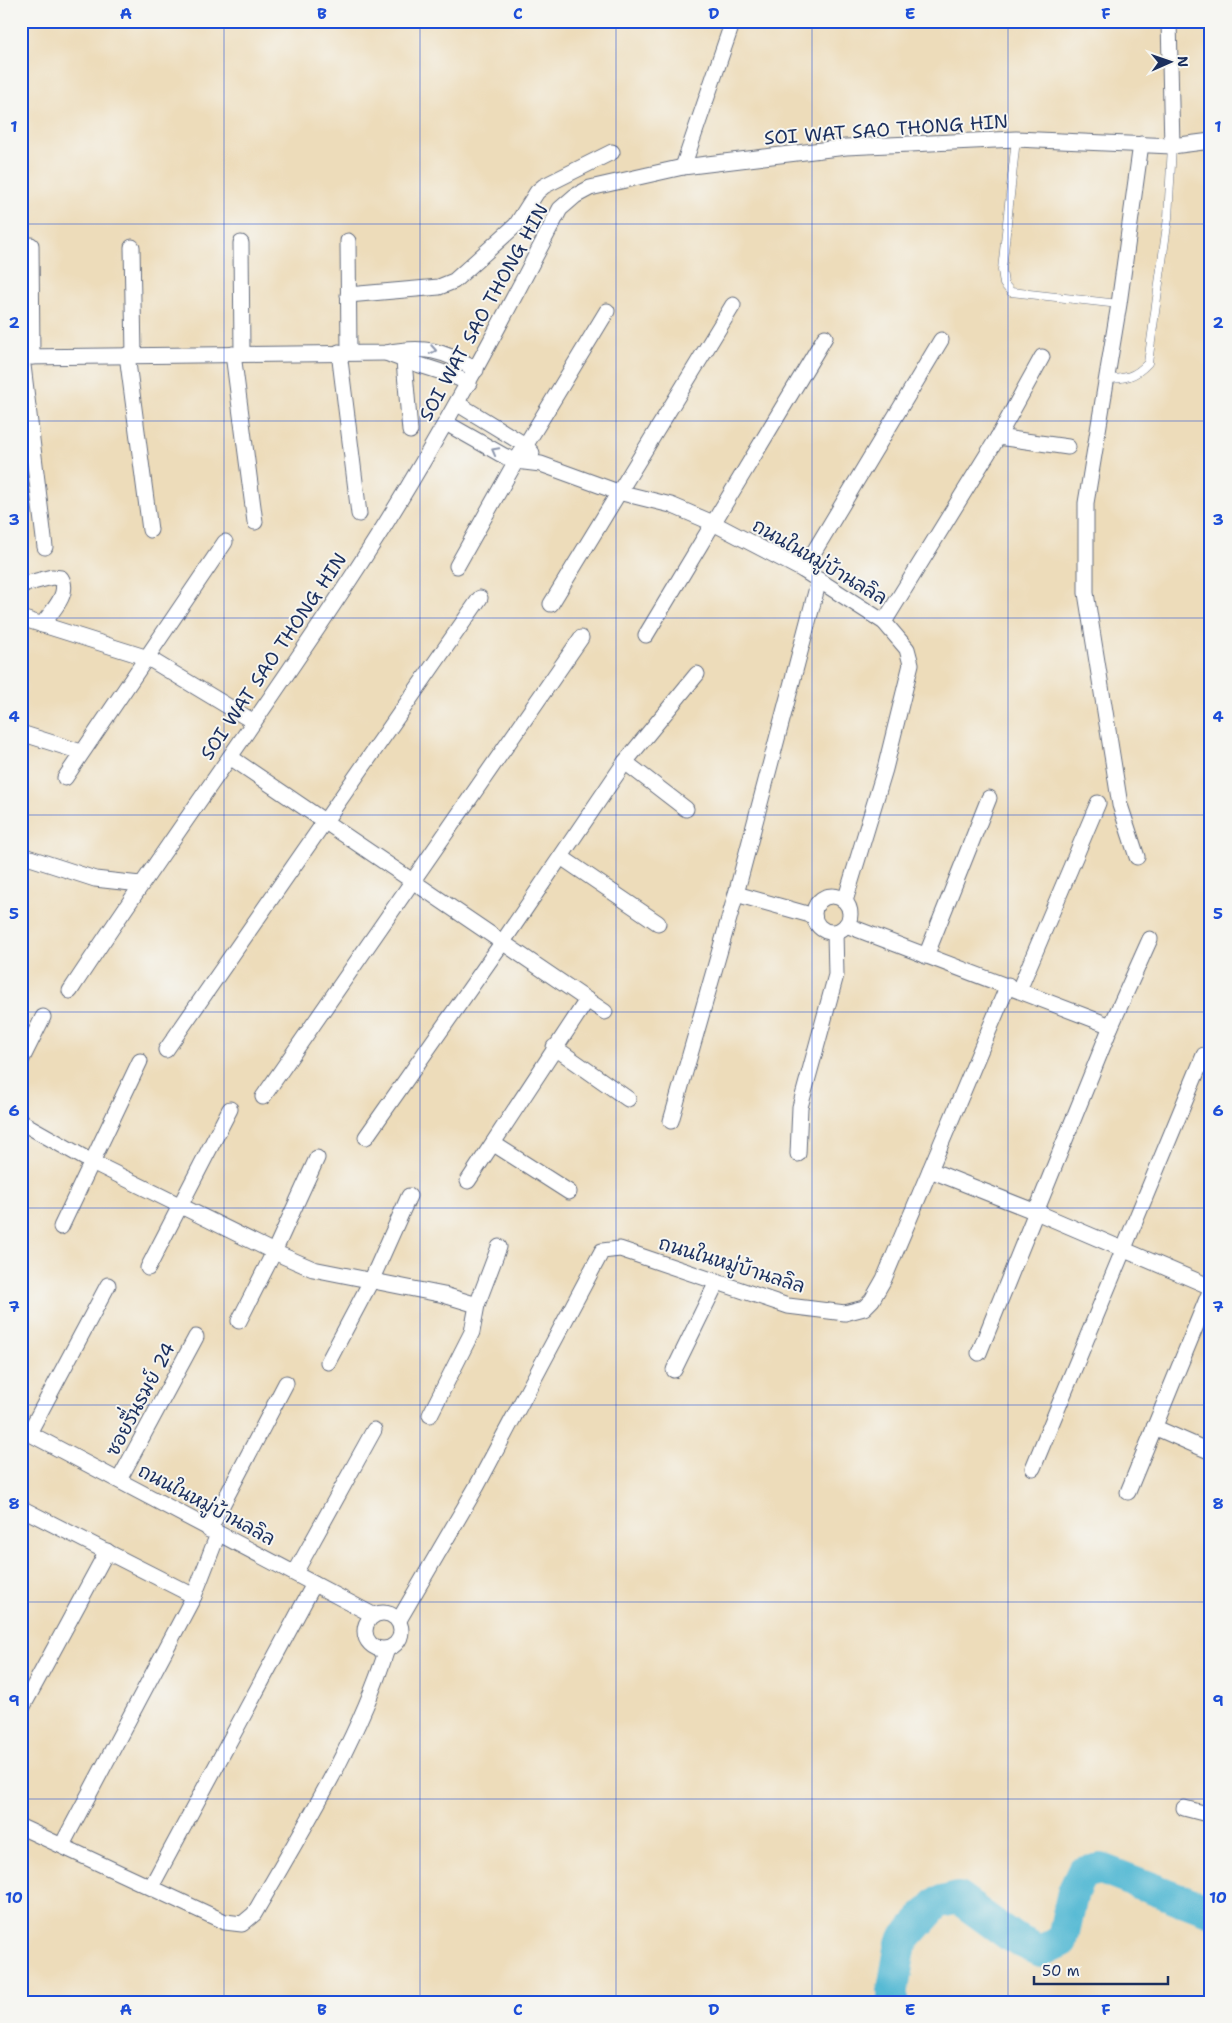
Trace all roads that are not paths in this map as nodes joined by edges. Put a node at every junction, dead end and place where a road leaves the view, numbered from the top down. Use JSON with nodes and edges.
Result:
{"nodes":[{"id":1,"x":733,"y":21,"type":"edge"},
{"id":2,"x":1169,"y":21,"type":"edge"},
{"id":3,"x":1016,"y":139,"type":"junction"},
{"id":4,"x":1211,"y":141,"type":"edge"},
{"id":5,"x":1141,"y":144,"type":"junction"},
{"id":6,"x":1172,"y":146,"type":"junction"},
{"id":7,"x":612,"y":152,"type":"dead end"},
{"id":8,"x":683,"y":167,"type":"junction"},
{"id":9,"x":348,"y":241,"type":"dead end"},
{"id":10,"x":241,"y":243,"type":"dead end"},
{"id":11,"x":31,"y":245,"type":"dead end"},
{"id":12,"x":132,"y":247,"type":"dead end"},
{"id":13,"x":348,"y":295,"type":"junction"},
{"id":14,"x":1119,"y":304,"type":"junction"},
{"id":15,"x":733,"y":305,"type":"dead end"},
{"id":16,"x":606,"y":311,"type":"dead end"},
{"id":17,"x":825,"y":337,"type":"dead end"},
{"id":18,"x":941,"y":340,"type":"dead end"},
{"id":19,"x":344,"y":352,"type":"junction"},
{"id":20,"x":238,"y":353,"type":"junction"},
{"id":21,"x":130,"y":355,"type":"junction"},
{"id":22,"x":406,"y":355,"type":"junction"},
{"id":23,"x":1042,"y":356,"type":"dead end"},
{"id":24,"x":25,"y":357,"type":"edge"},
{"id":25,"x":473,"y":376,"type":"junction"},
{"id":26,"x":1106,"y":378,"type":"junction"},
{"id":27,"x":458,"y":404,"type":"junction"},
{"id":28,"x":446,"y":423,"type":"junction"},
{"id":29,"x":410,"y":431,"type":"dead end"},
{"id":30,"x":998,"y":437,"type":"junction"},
{"id":31,"x":525,"y":445,"type":"junction"},
{"id":32,"x":1068,"y":447,"type":"dead end"},
{"id":33,"x":516,"y":460,"type":"junction"},
{"id":34,"x":541,"y":464,"type":"junction"},
{"id":35,"x":618,"y":492,"type":"junction"},
{"id":36,"x":359,"y":514,"type":"dead end"},
{"id":37,"x":254,"y":522,"type":"dead end"},
{"id":38,"x":713,"y":523,"type":"junction"},
{"id":39,"x":150,"y":530,"type":"dead end"},
{"id":40,"x":225,"y":542,"type":"dead end"},
{"id":41,"x":45,"y":547,"type":"dead end"},
{"id":42,"x":457,"y":566,"type":"dead end"},
{"id":43,"x":803,"y":570,"type":"junction"},
{"id":44,"x":819,"y":580,"type":"junction"},
{"id":45,"x":21,"y":586,"type":"edge"},
{"id":46,"x":480,"y":598,"type":"dead end"},
{"id":47,"x":551,"y":604,"type":"dead end"},
{"id":48,"x":21,"y":618,"type":"edge"},
{"id":49,"x":884,"y":622,"type":"junction"},
{"id":50,"x":42,"y":625,"type":"junction"},
{"id":51,"x":646,"y":635,"type":"dead end"},
{"id":52,"x":581,"y":638,"type":"dead end"},
{"id":53,"x":148,"y":658,"type":"junction"},
{"id":54,"x":696,"y":674,"type":"dead end"},
{"id":55,"x":254,"y":722,"type":"junction"},
{"id":56,"x":21,"y":733,"type":"edge"},
{"id":57,"x":81,"y":752,"type":"junction"},
{"id":58,"x":230,"y":756,"type":"junction"},
{"id":59,"x":625,"y":762,"type":"junction"},
{"id":60,"x":65,"y":778,"type":"dead end"},
{"id":61,"x":988,"y":798,"type":"dead end"},
{"id":62,"x":1098,"y":803,"type":"dead end"},
{"id":63,"x":686,"y":809,"type":"dead end"},
{"id":64,"x":325,"y":822,"type":"junction"},
{"id":65,"x":21,"y":855,"type":"edge"},
{"id":66,"x":1138,"y":856,"type":"dead end"},
{"id":67,"x":561,"y":857,"type":"junction"},
{"id":68,"x":412,"y":882,"type":"junction"},
{"id":69,"x":140,"y":884,"type":"junction"},
{"id":70,"x":736,"y":894,"type":"junction"},
{"id":71,"x":845,"y":901,"type":"junction"},
{"id":72,"x":814,"y":916,"type":"junction"},
{"id":73,"x":658,"y":923,"type":"dead end"},
{"id":74,"x":841,"y":928,"type":"junction"},
{"id":75,"x":1150,"y":939,"type":"dead end"},
{"id":76,"x":502,"y":943,"type":"junction"},
{"id":77,"x":926,"y":956,"type":"junction"},
{"id":78,"x":1013,"y":988,"type":"junction"},
{"id":79,"x":70,"y":991,"type":"dead end"},
{"id":80,"x":587,"y":1000,"type":"junction"},
{"id":81,"x":605,"y":1012,"type":"dead end"},
{"id":82,"x":43,"y":1017,"type":"dead end"},
{"id":83,"x":1111,"y":1026,"type":"junction"},
{"id":84,"x":554,"y":1047,"type":"junction"},
{"id":85,"x":166,"y":1050,"type":"dead end"},
{"id":86,"x":1204,"y":1056,"type":"dead end"},
{"id":87,"x":21,"y":1062,"type":"edge"},
{"id":88,"x":140,"y":1062,"type":"dead end"},
{"id":89,"x":263,"y":1097,"type":"dead end"},
{"id":90,"x":628,"y":1099,"type":"dead end"},
{"id":91,"x":230,"y":1109,"type":"dead end"},
{"id":92,"x":670,"y":1121,"type":"dead end"},
{"id":93,"x":21,"y":1122,"type":"edge"},
{"id":94,"x":366,"y":1137,"type":"dead end"},
{"id":95,"x":494,"y":1144,"type":"junction"},
{"id":96,"x":798,"y":1154,"type":"dead end"},
{"id":97,"x":316,"y":1158,"type":"dead end"},
{"id":98,"x":90,"y":1162,"type":"junction"},
{"id":99,"x":930,"y":1170,"type":"junction"},
{"id":100,"x":468,"y":1181,"type":"dead end"},
{"id":101,"x":569,"y":1192,"type":"dead end"},
{"id":102,"x":409,"y":1196,"type":"dead end"},
{"id":103,"x":179,"y":1204,"type":"junction"},
{"id":104,"x":1036,"y":1212,"type":"junction"},
{"id":105,"x":61,"y":1226,"type":"dead end"},
{"id":106,"x":499,"y":1247,"type":"dead end"},
{"id":107,"x":1122,"y":1250,"type":"junction"},
{"id":108,"x":274,"y":1252,"type":"junction"},
{"id":109,"x":148,"y":1268,"type":"dead end"},
{"id":110,"x":371,"y":1281,"type":"junction"},
{"id":111,"x":717,"y":1282,"type":"junction"},
{"id":112,"x":108,"y":1284,"type":"dead end"},
{"id":113,"x":1211,"y":1288,"type":"edge"},
{"id":114,"x":477,"y":1304,"type":"junction"},
{"id":115,"x":239,"y":1321,"type":"dead end"},
{"id":116,"x":196,"y":1337,"type":"dead end"},
{"id":117,"x":979,"y":1353,"type":"dead end"},
{"id":118,"x":328,"y":1362,"type":"dead end"},
{"id":119,"x":674,"y":1370,"type":"dead end"},
{"id":120,"x":286,"y":1383,"type":"dead end"},
{"id":121,"x":430,"y":1415,"type":"dead end"},
{"id":122,"x":1154,"y":1427,"type":"junction"},
{"id":123,"x":374,"y":1430,"type":"dead end"},
{"id":124,"x":25,"y":1431,"type":"edge"},
{"id":125,"x":1211,"y":1452,"type":"edge"},
{"id":126,"x":1034,"y":1468,"type":"dead end"},
{"id":127,"x":119,"y":1480,"type":"junction"},
{"id":128,"x":1128,"y":1492,"type":"dead end"},
{"id":129,"x":21,"y":1508,"type":"edge"},
{"id":130,"x":214,"y":1532,"type":"junction"},
{"id":131,"x":107,"y":1551,"type":"junction"},
{"id":132,"x":295,"y":1573,"type":"junction"},
{"id":133,"x":314,"y":1584,"type":"junction"},
{"id":134,"x":194,"y":1596,"type":"junction"},
{"id":135,"x":373,"y":1616,"type":"junction"},
{"id":136,"x":399,"y":1620,"type":"junction"},
{"id":137,"x":387,"y":1649,"type":"junction"},
{"id":138,"x":21,"y":1710,"type":"edge"},
{"id":139,"x":1184,"y":1808,"type":"dead end"},
{"id":140,"x":1211,"y":1815,"type":"edge"},
{"id":141,"x":21,"y":1827,"type":"edge"},
{"id":142,"x":62,"y":1845,"type":"junction"},
{"id":143,"x":151,"y":1887,"type":"junction"}],
"edges":[{"from":1,"to":8,"type":"street"},
{"from":2,"to":6,"type":"street"},
{"from":3,"to":5,"type":"street","name":"SOI WAT SAO THONG HIN"},
{"from":3,"to":8,"type":"street","name":"SOI WAT SAO THONG HIN"},
{"from":3,"to":14,"type":"lane"},
{"from":4,"to":6,"type":"street","name":"SOI WAT SAO THONG HIN"},
{"from":5,"to":6,"type":"street","name":"SOI WAT SAO THONG HIN"},
{"from":5,"to":14,"type":"street"},
{"from":6,"to":26,"type":"lane"},
{"from":7,"to":13,"type":"street"},
{"from":8,"to":25,"type":"street","name":"SOI WAT SAO THONG HIN"},
{"from":9,"to":13,"type":"street"},
{"from":10,"to":20,"type":"street"},
{"from":11,"to":24,"type":"street"},
{"from":12,"to":21,"type":"street"},
{"from":13,"to":19,"type":"street"},
{"from":14,"to":26,"type":"street"},
{"from":15,"to":35,"type":"street"},
{"from":16,"to":31,"type":"street"},
{"from":17,"to":38,"type":"street"},
{"from":18,"to":43,"type":"street"},
{"from":19,"to":20,"type":"street"},
{"from":19,"to":22,"type":"street"},
{"from":19,"to":36,"type":"street"},
{"from":20,"to":21,"type":"street"},
{"from":20,"to":37,"type":"street"},
{"from":21,"to":24,"type":"street"},
{"from":21,"to":39,"type":"street"},
{"from":22,"to":25,"type":"street"},
{"from":22,"to":29,"type":"street"},
{"from":23,"to":30,"type":"street"},
{"from":24,"to":41,"type":"street"},
{"from":25,"to":27,"type":"street","name":"SOI WAT SAO THONG HIN"},
{"from":26,"to":66,"type":"street"},
{"from":27,"to":28,"type":"street","name":"SOI WAT SAO THONG HIN"},
{"from":27,"to":31,"type":"street","name":"ถนนในหมู่บ้านลลิล"},
{"from":33,"to":28,"type":"street","name":"ถนนในหมู่บ้านลลิล","one_way":true},
{"from":28,"to":55,"type":"street","name":"SOI WAT SAO THONG HIN"},
{"from":30,"to":32,"type":"street"},
{"from":30,"to":49,"type":"street"},
{"from":31,"to":33,"type":"street"},
{"from":31,"to":34,"type":"street","name":"ถนนในหมู่บ้านลลิล"},
{"from":33,"to":34,"type":"street","name":"ถนนในหมู่บ้านลลิล"},
{"from":33,"to":42,"type":"street"},
{"from":34,"to":35,"type":"street","name":"ถนนในหมู่บ้านลลิล"},
{"from":35,"to":38,"type":"street","name":"ถนนในหมู่บ้านลลิล"},
{"from":35,"to":47,"type":"street"},
{"from":38,"to":43,"type":"street","name":"ถนนในหมู่บ้านลลิล"},
{"from":38,"to":51,"type":"street"},
{"from":40,"to":53,"type":"street"},
{"from":43,"to":44,"type":"street","name":"ถนนในหมู่บ้านลลิล"},
{"from":44,"to":49,"type":"street","name":"ถนนในหมู่บ้านลลิล"},
{"from":44,"to":70,"type":"street"},
{"from":45,"to":50,"type":"street"},
{"from":46,"to":64,"type":"street"},
{"from":48,"to":50,"type":"street"},
{"from":49,"to":71,"type":"street","name":"ถนนในหมู่บ้านลลิล"},
{"from":50,"to":53,"type":"street"},
{"from":52,"to":68,"type":"street"},
{"from":53,"to":55,"type":"street"},
{"from":53,"to":57,"type":"street"},
{"from":54,"to":59,"type":"street"},
{"from":55,"to":58,"type":"street","name":"SOI WAT SAO THONG HIN"},
{"from":56,"to":57,"type":"street"},
{"from":57,"to":60,"type":"street"},
{"from":58,"to":64,"type":"street"},
{"from":58,"to":69,"type":"street","name":"SOI WAT SAO THONG HIN"},
{"from":59,"to":63,"type":"street"},
{"from":59,"to":67,"type":"street"},
{"from":61,"to":77,"type":"street"},
{"from":62,"to":78,"type":"street","name":"ถนนในหมู่บ้านลลิล"},
{"from":64,"to":68,"type":"street"},
{"from":64,"to":85,"type":"street"},
{"from":65,"to":69,"type":"street"},
{"from":67,"to":73,"type":"street"},
{"from":67,"to":76,"type":"street"},
{"from":68,"to":76,"type":"street"},
{"from":68,"to":89,"type":"street"},
{"from":69,"to":79,"type":"street","name":"SOI WAT SAO THONG HIN"},
{"from":70,"to":72,"type":"street"},
{"from":70,"to":92,"type":"street"},
{"from":71,"to":72,"type":"street"},
{"from":71,"to":74,"type":"street","name":"ถนนในหมู่บ้านลลิล"},
{"from":72,"to":74,"type":"street"},
{"from":74,"to":77,"type":"street"},
{"from":74,"to":96,"type":"street","name":"ถนนในหมู่บ้านลลิล"},
{"from":75,"to":83,"type":"street"},
{"from":76,"to":80,"type":"street"},
{"from":76,"to":94,"type":"street"},
{"from":77,"to":78,"type":"street"},
{"from":78,"to":83,"type":"street"},
{"from":78,"to":99,"type":"street","name":"ถนนในหมู่บ้านลลิล"},
{"from":80,"to":81,"type":"street"},
{"from":80,"to":84,"type":"street"},
{"from":82,"to":87,"type":"street"},
{"from":83,"to":104,"type":"street"},
{"from":84,"to":90,"type":"street"},
{"from":84,"to":95,"type":"street"},
{"from":86,"to":107,"type":"street"},
{"from":88,"to":98,"type":"street"},
{"from":91,"to":103,"type":"street"},
{"from":93,"to":98,"type":"street"},
{"from":95,"to":100,"type":"street"},
{"from":95,"to":101,"type":"street"},
{"from":97,"to":108,"type":"street"},
{"from":98,"to":103,"type":"street"},
{"from":98,"to":105,"type":"street"},
{"from":99,"to":104,"type":"street"},
{"from":99,"to":111,"type":"street","name":"ถนนในหมู่บ้านลลิล"},
{"from":102,"to":110,"type":"street"},
{"from":103,"to":108,"type":"street"},
{"from":103,"to":109,"type":"street"},
{"from":104,"to":107,"type":"street"},
{"from":104,"to":117,"type":"street"},
{"from":106,"to":114,"type":"street"},
{"from":107,"to":113,"type":"street"},
{"from":107,"to":126,"type":"street"},
{"from":108,"to":110,"type":"street"},
{"from":108,"to":115,"type":"street"},
{"from":110,"to":114,"type":"street"},
{"from":110,"to":118,"type":"street"},
{"from":111,"to":119,"type":"street"},
{"from":111,"to":136,"type":"street","name":"ถนนในหมู่บ้านลลิล"},
{"from":112,"to":124,"type":"street"},
{"from":113,"to":122,"type":"street"},
{"from":114,"to":121,"type":"street"},
{"from":116,"to":127,"type":"street","name":"ซอยรื่นรมย์ 24"},
{"from":120,"to":130,"type":"street"},
{"from":122,"to":125,"type":"street"},
{"from":122,"to":128,"type":"street"},
{"from":123,"to":132,"type":"street"},
{"from":124,"to":127,"type":"street","name":"ถนนในหมู่บ้านลลิล"},
{"from":127,"to":130,"type":"street","name":"ถนนในหมู่บ้านลลิล"},
{"from":129,"to":131,"type":"street"},
{"from":130,"to":132,"type":"street","name":"ถนนในหมู่บ้านลลิล"},
{"from":130,"to":134,"type":"street"},
{"from":131,"to":134,"type":"street"},
{"from":131,"to":138,"type":"street"},
{"from":132,"to":133,"type":"street","name":"ถนนในหมู่บ้านลลิล"},
{"from":133,"to":135,"type":"street","name":"ถนนในหมู่บ้านลลิล"},
{"from":133,"to":143,"type":"street"},
{"from":134,"to":142,"type":"street"},
{"from":135,"to":136,"type":"street"},
{"from":135,"to":137,"type":"street"},
{"from":136,"to":137,"type":"street"},
{"from":137,"to":143,"type":"street"},
{"from":139,"to":140,"type":"street"},
{"from":141,"to":142,"type":"street"},
{"from":142,"to":143,"type":"street"}]}
